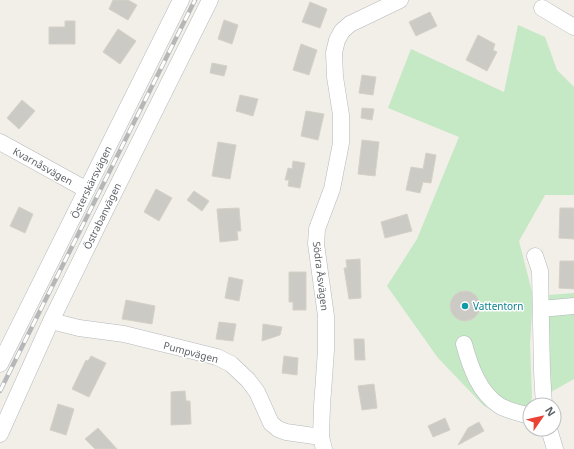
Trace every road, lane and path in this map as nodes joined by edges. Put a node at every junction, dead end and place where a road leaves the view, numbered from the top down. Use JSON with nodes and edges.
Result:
{"nodes":[{"id":1,"x":182,"y":0,"type":"edge"},
{"id":2,"x":210,"y":0,"type":"edge"},
{"id":3,"x":400,"y":0,"type":"edge"},
{"id":4,"x":542,"y":8,"type":"dead end"},
{"id":5,"x":574,"y":26,"type":"edge"},
{"id":6,"x":0,"y":142,"type":"edge"},
{"id":7,"x":87,"y":190,"type":"junction"},
{"id":8,"x":536,"y":256,"type":"dead end"},
{"id":9,"x":574,"y":306,"type":"edge"},
{"id":10,"x":541,"y":309,"type":"junction"},
{"id":11,"x":51,"y":321,"type":"junction"},
{"id":12,"x":464,"y":344,"type":"dead end"},
{"id":13,"x":0,"y":364,"type":"edge"},
{"id":14,"x":544,"y":397,"type":"edge"},
{"id":15,"x":522,"y":414,"type":"edge"},
{"id":16,"x":0,"y":434,"type":"edge"},
{"id":17,"x":552,"y":437,"type":"edge"},
{"id":18,"x":323,"y":443,"type":"edge"},
{"id":19,"x":555,"y":449,"type":"edge"}],
"edges":[{"from":1,"to":7,"type":"street","name":"Österskärsvägen"},
{"from":2,"to":11,"type":"street","name":"Östrabanvägen"},
{"from":3,"to":18,"type":"street","name":"Södra Åsvägen"},
{"from":4,"to":5,"type":"street"},
{"from":6,"to":7,"type":"street","name":"Kvarnåsvägen"},
{"from":7,"to":13,"type":"street","name":"Österskärsvägen"},
{"from":8,"to":10,"type":"street"},
{"from":9,"to":10,"type":"street"},
{"from":10,"to":14,"type":"street"},
{"from":11,"to":16,"type":"street","name":"Östrabanvägen"},
{"from":11,"to":18,"type":"street","name":"Pumpvägen"},
{"from":12,"to":15,"type":"street"},
{"from":17,"to":19,"type":"street"}]}
